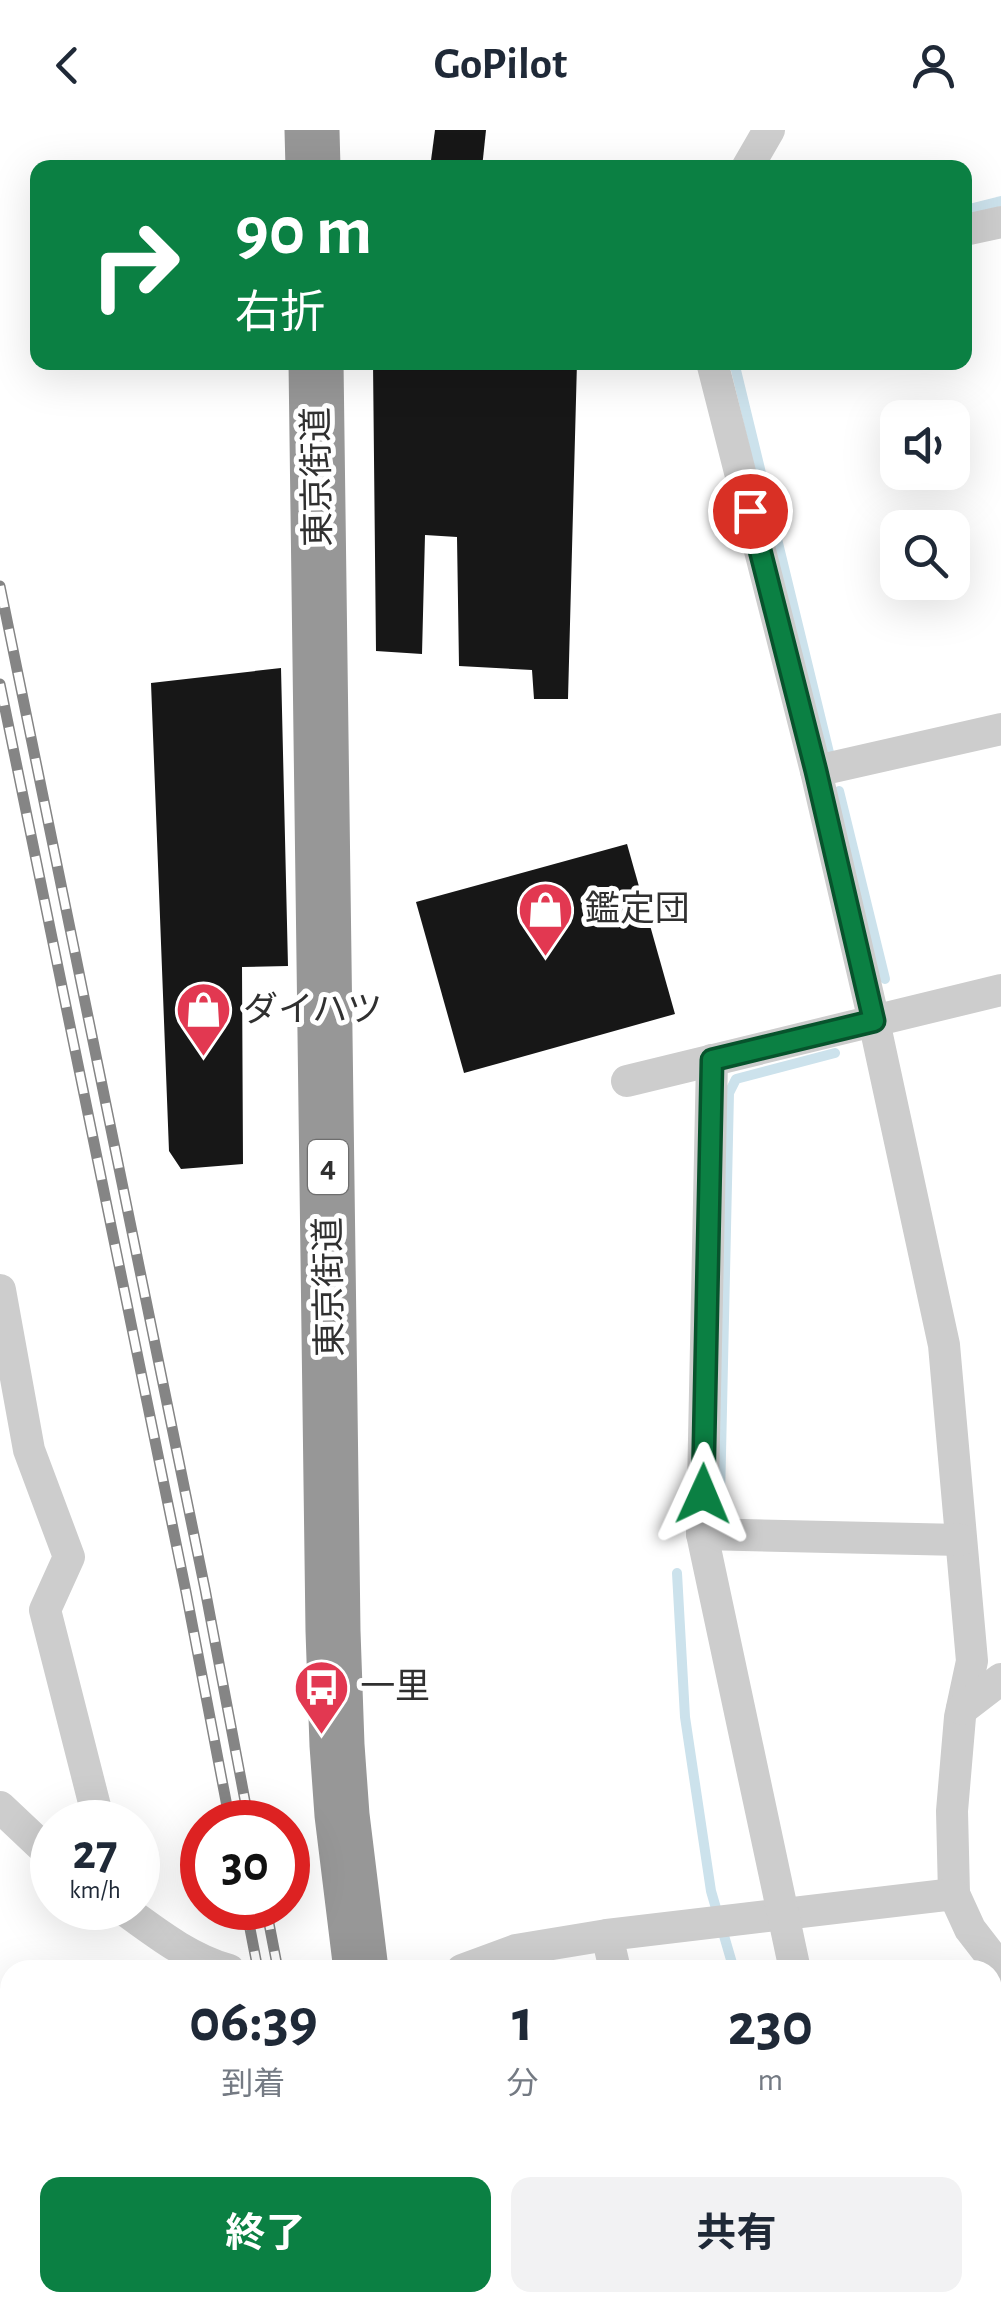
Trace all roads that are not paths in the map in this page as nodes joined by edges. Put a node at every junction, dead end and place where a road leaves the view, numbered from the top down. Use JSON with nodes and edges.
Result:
{"nodes":[{"id":1,"x":312,"y":130,"type":"edge"},
{"id":2,"x":769,"y":130,"type":"edge"},
{"id":3,"x":313,"y":160,"type":"edge"},
{"id":4,"x":752,"y":160,"type":"edge"},
{"id":5,"x":1001,"y":222,"type":"edge"},
{"id":6,"x":972,"y":228,"type":"edge"},
{"id":7,"x":316,"y":370,"type":"edge"},
{"id":8,"x":714,"y":370,"type":"edge"},
{"id":9,"x":1001,"y":729,"type":"edge"},
{"id":10,"x":816,"y":771,"type":"junction"},
{"id":11,"x":1001,"y":990,"type":"edge"},
{"id":12,"x":874,"y":1021,"type":"junction"},
{"id":13,"x":712,"y":1060,"type":"junction"},
{"id":14,"x":628,"y":1081,"type":"dead end"},
{"id":15,"x":0,"y":1290,"type":"edge"},
{"id":16,"x":702,"y":1534,"type":"junction"},
{"id":17,"x":961,"y":1540,"type":"junction"},
{"id":18,"x":1001,"y":1679,"type":"edge"},
{"id":19,"x":962,"y":1708,"type":"junction"},
{"id":20,"x":93,"y":1800,"type":"edge"},
{"id":21,"x":0,"y":1806,"type":"edge"},
{"id":22,"x":30,"y":1835,"type":"edge"},
{"id":23,"x":954,"y":1894,"type":"junction"},
{"id":24,"x":782,"y":1914,"type":"junction"},
{"id":25,"x":152,"y":1930,"type":"edge"},
{"id":26,"x":607,"y":1935,"type":"junction"},
{"id":27,"x":202,"y":1960,"type":"edge"},
{"id":28,"x":361,"y":1960,"type":"edge"},
{"id":29,"x":489,"y":1960,"type":"edge"},
{"id":30,"x":613,"y":1960,"type":"edge"},
{"id":31,"x":793,"y":1960,"type":"edge"},
{"id":32,"x":995,"y":1960,"type":"edge"}],
"edges":[{"from":1,"to":3,"type":"highway"},
{"from":2,"to":4,"type":"street"},
{"from":5,"to":6,"type":"street"},
{"from":7,"to":28,"type":"highway","name":"東京街道","number":"4"},
{"from":8,"to":10,"type":"street"},
{"from":9,"to":10,"type":"street"},
{"from":10,"to":12,"type":"street"},
{"from":11,"to":12,"type":"street"},
{"from":12,"to":13,"type":"street"},
{"from":12,"to":17,"type":"street"},
{"from":13,"to":14,"type":"street"},
{"from":13,"to":16,"type":"street"},
{"from":15,"to":20,"type":"street"},
{"from":16,"to":17,"type":"street"},
{"from":16,"to":24,"type":"street"},
{"from":17,"to":19,"type":"street"},
{"from":18,"to":19,"type":"street"},
{"from":19,"to":23,"type":"street"},
{"from":21,"to":22,"type":"street"},
{"from":23,"to":24,"type":"street"},
{"from":23,"to":32,"type":"street"},
{"from":24,"to":26,"type":"street"},
{"from":24,"to":31,"type":"street"},
{"from":25,"to":27,"type":"street"},
{"from":26,"to":29,"type":"street"},
{"from":26,"to":30,"type":"street"}]}
